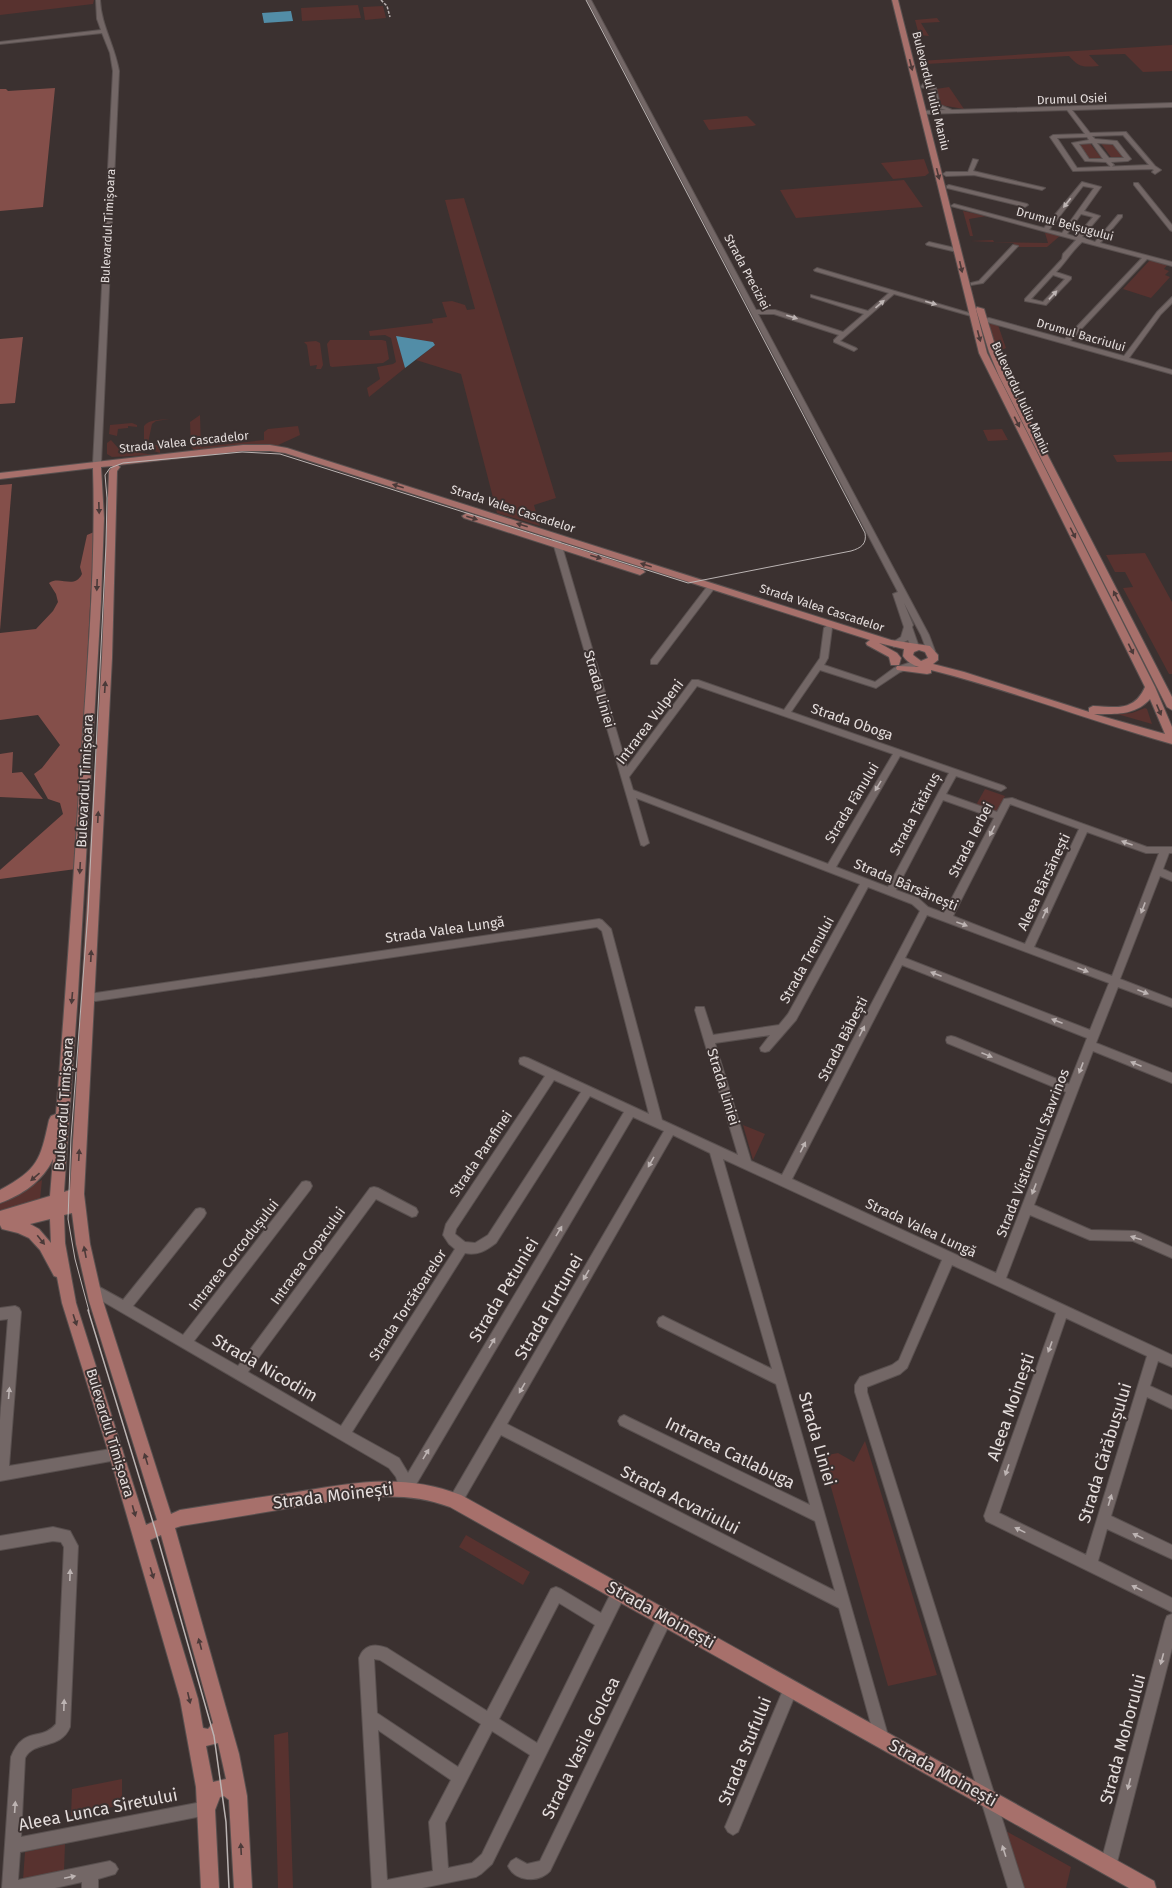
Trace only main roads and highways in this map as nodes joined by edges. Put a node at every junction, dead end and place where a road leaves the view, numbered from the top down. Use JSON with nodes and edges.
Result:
{"nodes":[{"id":1,"x":899,"y":2,"type":"edge"},
{"id":2,"x":908,"y":39,"type":"junction"},
{"id":3,"x":926,"y":110,"type":"junction"},
{"id":4,"x":935,"y":159,"type":"junction"},
{"id":5,"x":942,"y":159,"type":"junction"},
{"id":6,"x":953,"y":216,"type":"junction"},
{"id":7,"x":969,"y":284,"type":"junction"},
{"id":8,"x":977,"y":318,"type":"junction"},
{"id":9,"x":97,"y":463,"type":"junction"},
{"id":10,"x":112,"y":467,"type":"junction"},
{"id":11,"x":0,"y":476,"type":"edge"},
{"id":12,"x":0,"y":482,"type":"edge"},
{"id":13,"x":556,"y":540,"type":"junction"},
{"id":14,"x":866,"y":640,"type":"junction"},
{"id":15,"x":913,"y":651,"type":"junction"},
{"id":16,"x":932,"y":652,"type":"junction"},
{"id":17,"x":920,"y":663,"type":"junction"},
{"id":18,"x":960,"y":674,"type":"junction"},
{"id":19,"x":1150,"y":687,"type":"junction"},
{"id":20,"x":1172,"y":707,"type":"edge"},
{"id":21,"x":1093,"y":710,"type":"junction"},
{"id":22,"x":1171,"y":736,"type":"edge"},
{"id":23,"x":101,"y":756,"type":"junction"},
{"id":24,"x":86,"y":757,"type":"junction"},
{"id":25,"x":64,"y":1088,"type":"junction"},
{"id":26,"x":80,"y":1136,"type":"junction"},
{"id":27,"x":61,"y":1140,"type":"junction"},
{"id":28,"x":0,"y":1197,"type":"edge"},
{"id":29,"x":78,"y":1200,"type":"junction"},
{"id":30,"x":57,"y":1206,"type":"junction"},
{"id":31,"x":2,"y":1223,"type":"edge"},
{"id":32,"x":64,"y":1282,"type":"junction"},
{"id":33,"x":166,"y":1523,"type":"junction"},
{"id":34,"x":141,"y":1536,"type":"junction"},
{"id":35,"x":222,"y":1723,"type":"junction"},
{"id":36,"x":197,"y":1734,"type":"junction"},
{"id":37,"x":238,"y":1796,"type":"junction"},
{"id":38,"x":207,"y":1808,"type":"junction"},
{"id":39,"x":210,"y":1888,"type":"edge"},
{"id":40,"x":243,"y":1888,"type":"edge"},
{"id":41,"x":1147,"y":1888,"type":"edge"}],
"edges":[{"from":1,"to":2,"type":"main road","name":"Bulevardul Iuliu Maniu"},
{"from":2,"to":3,"type":"main road","name":"Bulevardul Iuliu Maniu","one_way":true},
{"from":2,"to":3,"type":"main road","name":"Bulevardul Iuliu Maniu"},
{"from":3,"to":4,"type":"main road","name":"Bulevardul Iuliu Maniu"},
{"from":3,"to":5,"type":"main road","name":"Bulevardul Iuliu Maniu"},
{"from":4,"to":5,"type":"main road"},
{"from":4,"to":6,"type":"main road","name":"Bulevardul Iuliu Maniu","one_way":true},
{"from":5,"to":6,"type":"main road","name":"Bulevardul Iuliu Maniu"},
{"from":6,"to":7,"type":"main road","name":"Bulevardul Iuliu Maniu"},
{"from":6,"to":7,"type":"main road","name":"Bulevardul Iuliu Maniu","one_way":true},
{"from":7,"to":8,"type":"main road","name":"Bulevardul Iuliu Maniu"},
{"from":7,"to":8,"type":"main road","name":"Bulevardul Iuliu Maniu"},
{"from":8,"to":19,"type":"main road","name":"Bulevardul Iuliu Maniu","one_way":true},
{"from":20,"to":8,"type":"main road","name":"Bulevardul Iuliu Maniu","one_way":true},
{"from":9,"to":10,"type":"main road","name":"Strada Valea Cascadelor"},
{"from":9,"to":11,"type":"main road"},
{"from":9,"to":12,"type":"main road"},
{"from":9,"to":24,"type":"main road","name":"Bulevardul Timișoara","one_way":true},
{"from":10,"to":13,"type":"main road","name":"Strada Valea Cascadelor"},
{"from":23,"to":10,"type":"main road","name":"Bulevardul Timișoara","one_way":true},
{"from":13,"to":14,"type":"main road","name":"Strada Valea Cascadelor","one_way":true},
{"from":15,"to":13,"type":"main road","name":"Strada Valea Cascadelor","one_way":true},
{"from":14,"to":15,"type":"main road","name":"Strada Valea Cascadelor"},
{"from":14,"to":18,"type":"main road"},
{"from":15,"to":16,"type":"main road"},
{"from":15,"to":17,"type":"main road"},
{"from":16,"to":17,"type":"main road"},
{"from":16,"to":21,"type":"main road"},
{"from":17,"to":18,"type":"main road"},
{"from":18,"to":22,"type":"main road"},
{"from":19,"to":21,"type":"main road"},
{"from":19,"to":22,"type":"main road","name":"Bulevardul Iuliu Maniu","one_way":true},
{"from":21,"to":22,"type":"main road"},
{"from":23,"to":24,"type":"main road"},
{"from":26,"to":23,"type":"main road","name":"Bulevardul Timișoara","one_way":true},
{"from":24,"to":25,"type":"main road","name":"Bulevardul Timișoara","one_way":true},
{"from":25,"to":27,"type":"main road","name":"Bulevardul Timișoara"},
{"from":25,"to":28,"type":"main road","one_way":true},
{"from":26,"to":27,"type":"main road"},
{"from":29,"to":26,"type":"main road","name":"Bulevardul Timișoara","one_way":true},
{"from":27,"to":30,"type":"main road","name":"Bulevardul Timișoara"},
{"from":29,"to":30,"type":"main road"},
{"from":33,"to":29,"type":"main road","name":"Bulevardul Timișoara","one_way":true},
{"from":30,"to":31,"type":"main road"},
{"from":30,"to":32,"type":"main road","name":"Bulevardul Timișoara"},
{"from":31,"to":32,"type":"main road","one_way":true},
{"from":32,"to":34,"type":"main road","name":"Bulevardul Timișoara","one_way":true},
{"from":33,"to":34,"type":"main road","name":"Strada Moinești"},
{"from":35,"to":33,"type":"main road","name":"Bulevardul Timișoara","one_way":true},
{"from":33,"to":41,"type":"main road","name":"Strada Moinești"},
{"from":34,"to":36,"type":"main road","name":"Bulevardul Timișoara","one_way":true},
{"from":35,"to":36,"type":"main road"},
{"from":35,"to":37,"type":"main road","name":"Bulevardul Timișoara"},
{"from":36,"to":38,"type":"main road","name":"Bulevardul Timișoara"},
{"from":37,"to":38,"type":"main road"},
{"from":40,"to":37,"type":"main road","name":"Bulevardul Timișoara","one_way":true},
{"from":38,"to":39,"type":"main road","name":"Bulevardul Timișoara"}]}
